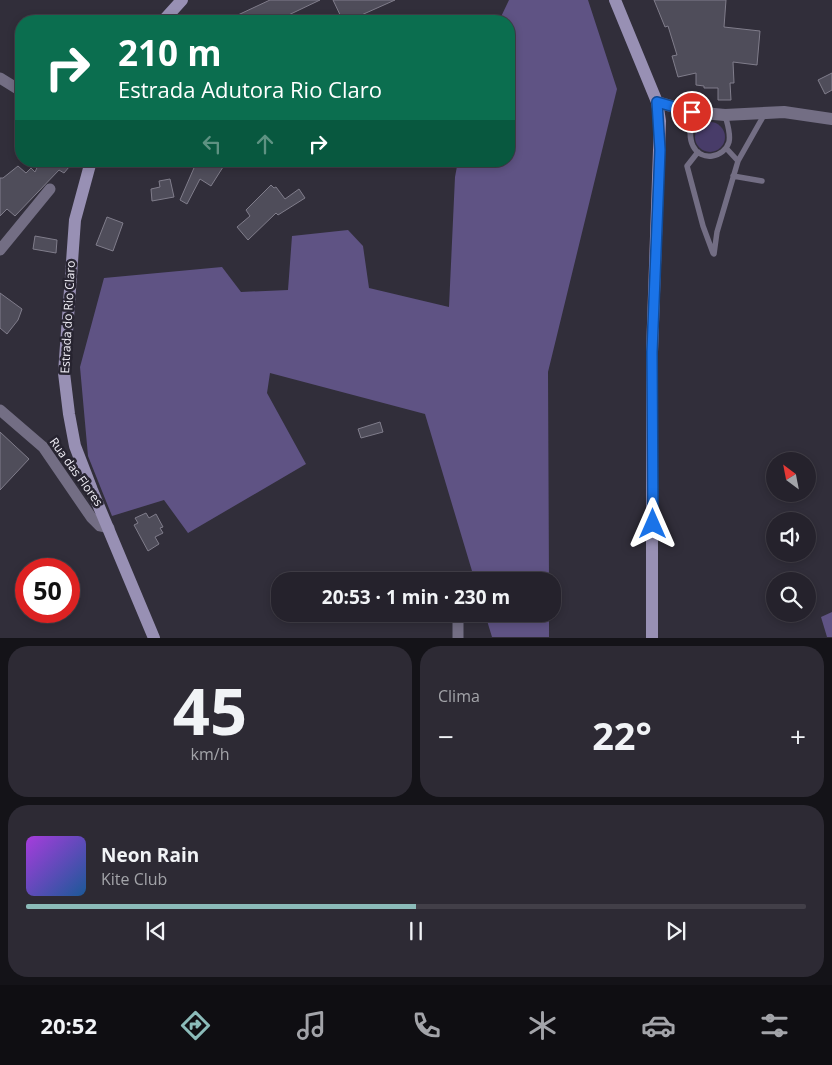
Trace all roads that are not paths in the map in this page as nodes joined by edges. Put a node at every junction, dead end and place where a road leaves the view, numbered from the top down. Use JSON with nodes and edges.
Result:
{"nodes":[{"id":1,"x":182,"y":0,"type":"edge"},
{"id":2,"x":615,"y":0,"type":"edge"},
{"id":3,"x":168,"y":15,"type":"edge"},
{"id":4,"x":0,"y":78,"type":"edge"},
{"id":5,"x":15,"y":87,"type":"edge"},
{"id":6,"x":657,"y":102,"type":"junction"},
{"id":7,"x":692,"y":112,"type":"junction"},
{"id":8,"x":766,"y":112,"type":"junction"},
{"id":9,"x":725,"y":115,"type":"junction"},
{"id":10,"x":832,"y":119,"type":"edge"},
{"id":11,"x":726,"y":148,"type":"junction"},
{"id":12,"x":698,"y":152,"type":"junction"},
{"id":13,"x":738,"y":160,"type":"junction"},
{"id":14,"x":89,"y":167,"type":"edge"},
{"id":15,"x":734,"y":176,"type":"junction"},
{"id":16,"x":762,"y":181,"type":"dead end"},
{"id":17,"x":50,"y":189,"type":"dead end"},
{"id":18,"x":0,"y":250,"type":"edge"},
{"id":19,"x":0,"y":410,"type":"edge"},
{"id":20,"x":109,"y":528,"type":"junction"},
{"id":21,"x":458,"y":622,"type":"edge"},
{"id":22,"x":154,"y":638,"type":"edge"},
{"id":23,"x":458,"y":638,"type":"edge"},
{"id":24,"x":652,"y":638,"type":"edge"}],
"edges":[{"from":1,"to":3,"type":"main road"},
{"from":2,"to":6,"type":"main road"},
{"from":4,"to":5,"type":"street"},
{"from":6,"to":7,"type":"street"},
{"from":6,"to":24,"type":"main road"},
{"from":7,"to":9,"type":"street"},
{"from":7,"to":12,"type":"lane"},
{"from":8,"to":9,"type":"street"},
{"from":8,"to":10,"type":"street"},
{"from":8,"to":13,"type":"lane"},
{"from":9,"to":11,"type":"lane"},
{"from":11,"to":12,"type":"lane"},
{"from":11,"to":13,"type":"lane"},
{"from":12,"to":15,"type":"lane"},
{"from":13,"to":15,"type":"lane"},
{"from":14,"to":20,"type":"main road","name":"Estrada do Rio Claro"},
{"from":15,"to":16,"type":"lane"},
{"from":17,"to":18,"type":"street"},
{"from":19,"to":20,"type":"street","name":"Rua das Flores"},
{"from":20,"to":22,"type":"main road","name":"Estrada do Rio Claro"},
{"from":21,"to":23,"type":"street"}]}
